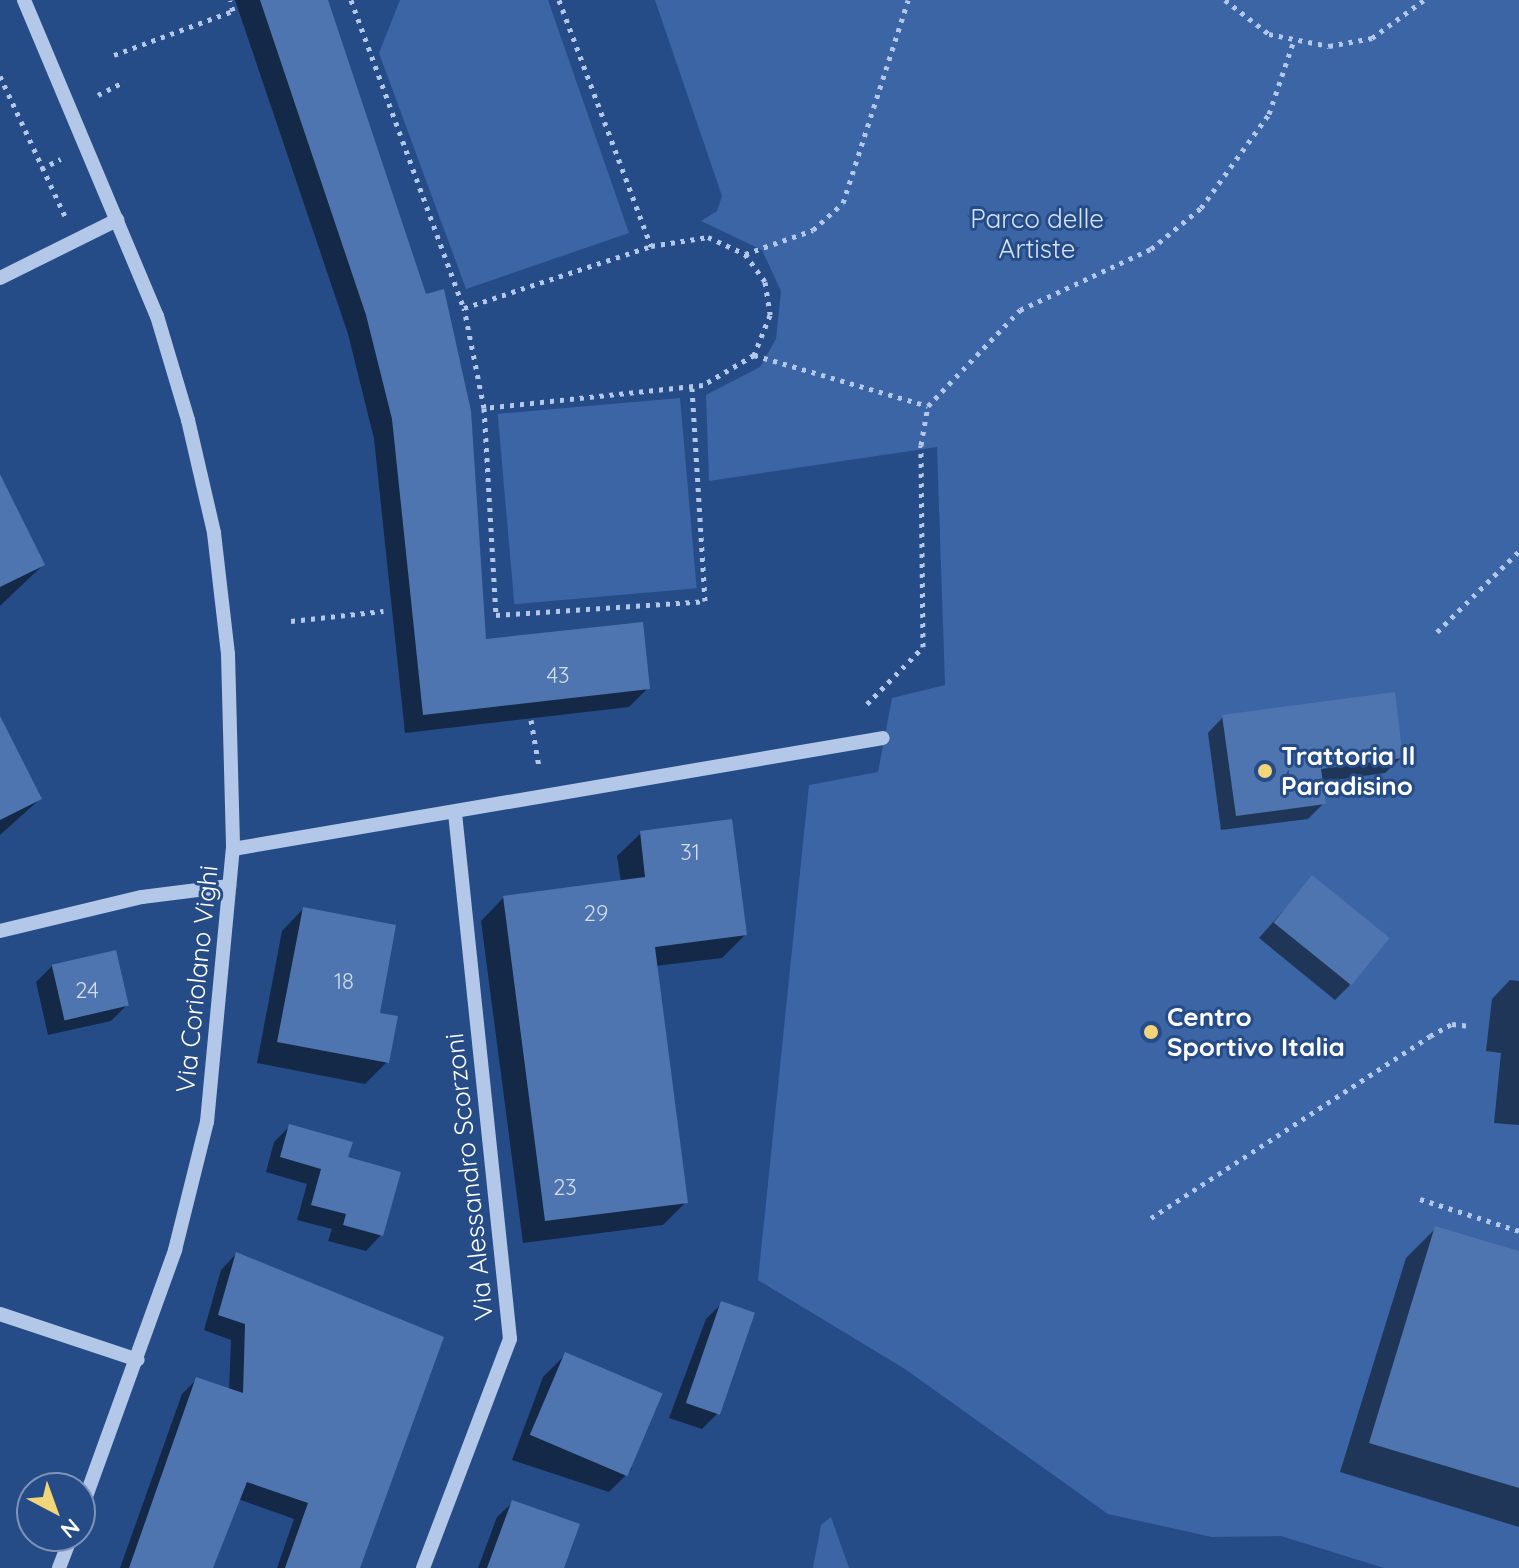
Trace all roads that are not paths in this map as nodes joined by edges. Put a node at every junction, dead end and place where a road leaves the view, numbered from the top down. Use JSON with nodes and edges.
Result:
{"nodes":[{"id":1,"x":24,"y":0,"type":"edge"},
{"id":2,"x":117,"y":220,"type":"junction"},
{"id":3,"x":0,"y":278,"type":"edge"},
{"id":4,"x":883,"y":738,"type":"dead end"},
{"id":5,"x":455,"y":813,"type":"junction"},
{"id":6,"x":233,"y":849,"type":"junction"},
{"id":7,"x":229,"y":886,"type":"junction"},
{"id":8,"x":0,"y":931,"type":"edge"},
{"id":9,"x":0,"y":1314,"type":"edge"},
{"id":10,"x":138,"y":1360,"type":"junction"},
{"id":11,"x":96,"y":1472,"type":"edge"},
{"id":12,"x":423,"y":1568,"type":"edge"}],
"edges":[{"from":1,"to":2,"type":"street"},
{"from":2,"to":3,"type":"street"},
{"from":2,"to":6,"type":"street"},
{"from":4,"to":5,"type":"street","name":"Via Coriolano Vighi"},
{"from":5,"to":6,"type":"street","name":"Via Coriolano Vighi"},
{"from":5,"to":12,"type":"street","name":"Via Alessandro Scorzoni"},
{"from":6,"to":7,"type":"street","name":"Via Coriolano Vighi"},
{"from":7,"to":8,"type":"street"},
{"from":7,"to":10,"type":"street","name":"Via Coriolano Vighi"},
{"from":9,"to":10,"type":"street"},
{"from":10,"to":11,"type":"street","name":"Via Coriolano Vighi"}]}
